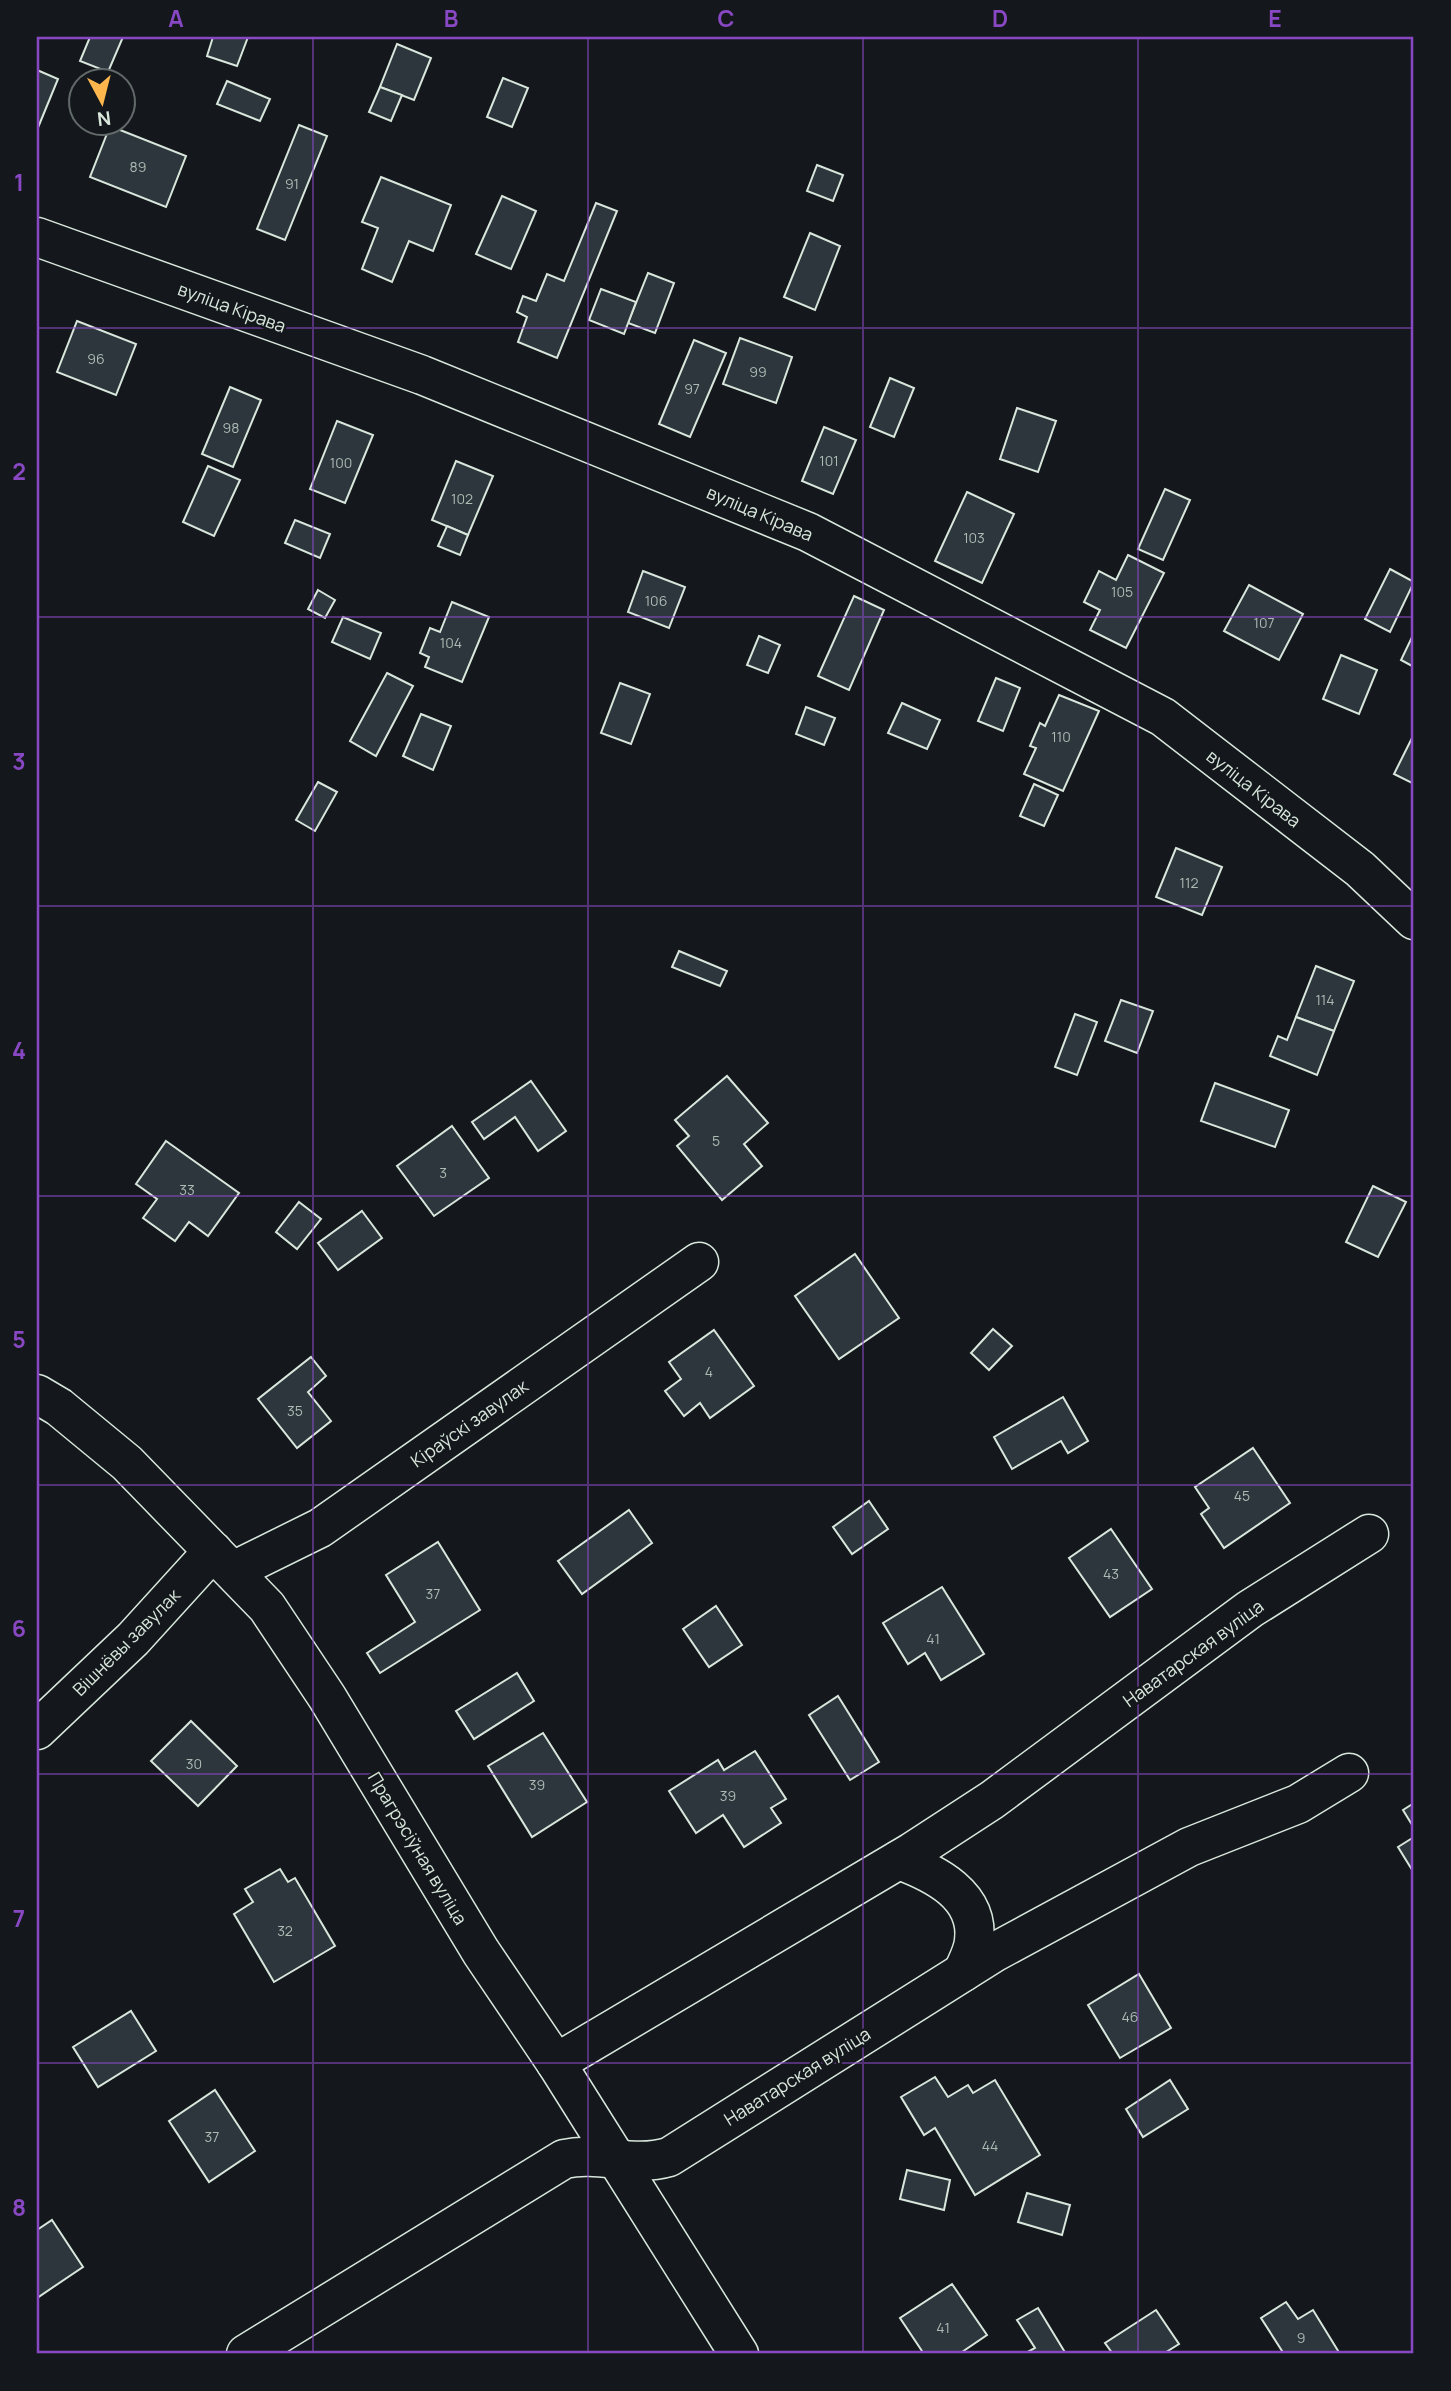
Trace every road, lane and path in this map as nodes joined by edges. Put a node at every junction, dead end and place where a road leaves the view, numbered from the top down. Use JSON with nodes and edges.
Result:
{"nodes":[{"id":1,"x":37,"y":237,"type":"edge"},
{"id":2,"x":1414,"y":920,"type":"edge"},
{"id":3,"x":699,"y":1262,"type":"dead end"},
{"id":4,"x":37,"y":1394,"type":"edge"},
{"id":5,"x":1369,"y":1534,"type":"dead end"},
{"id":6,"x":223,"y":1561,"type":"junction"},
{"id":7,"x":37,"y":1730,"type":"edge"},
{"id":8,"x":1349,"y":1773,"type":"dead end"},
{"id":9,"x":899,"y":1860,"type":"junction"},
{"id":10,"x":963,"y":1972,"type":"junction"},
{"id":11,"x":556,"y":2063,"type":"junction"},
{"id":12,"x":615,"y":2161,"type":"junction"},
{"id":13,"x":246,"y":2354,"type":"edge"},
{"id":14,"x":739,"y":2354,"type":"edge"}],
"edges":[{"from":1,"to":2,"type":"street","name":"вуліца Кірава"},
{"from":3,"to":6,"type":"street","name":"Кіраўскі завулак"},
{"from":4,"to":6,"type":"street","name":"Прагрэсіўная вуліца"},
{"from":5,"to":9,"type":"street","name":"Наватарская вуліца"},
{"from":6,"to":7,"type":"street","name":"Вішнёвы завулак"},
{"from":6,"to":11,"type":"street","name":"Прагрэсіўная вуліца"},
{"from":8,"to":10,"type":"street","name":"Наватарская вуліца"},
{"from":9,"to":10,"type":"street"},
{"from":9,"to":11,"type":"street","name":"Наватарская вуліца"},
{"from":10,"to":12,"type":"street","name":"Наватарская вуліца"},
{"from":11,"to":12,"type":"street","name":"Прагрэсіўная вуліца"},
{"from":12,"to":13,"type":"street","name":"Наватарская вуліца"},
{"from":12,"to":14,"type":"street","name":"Прагрэсіўная вуліца"}]}
